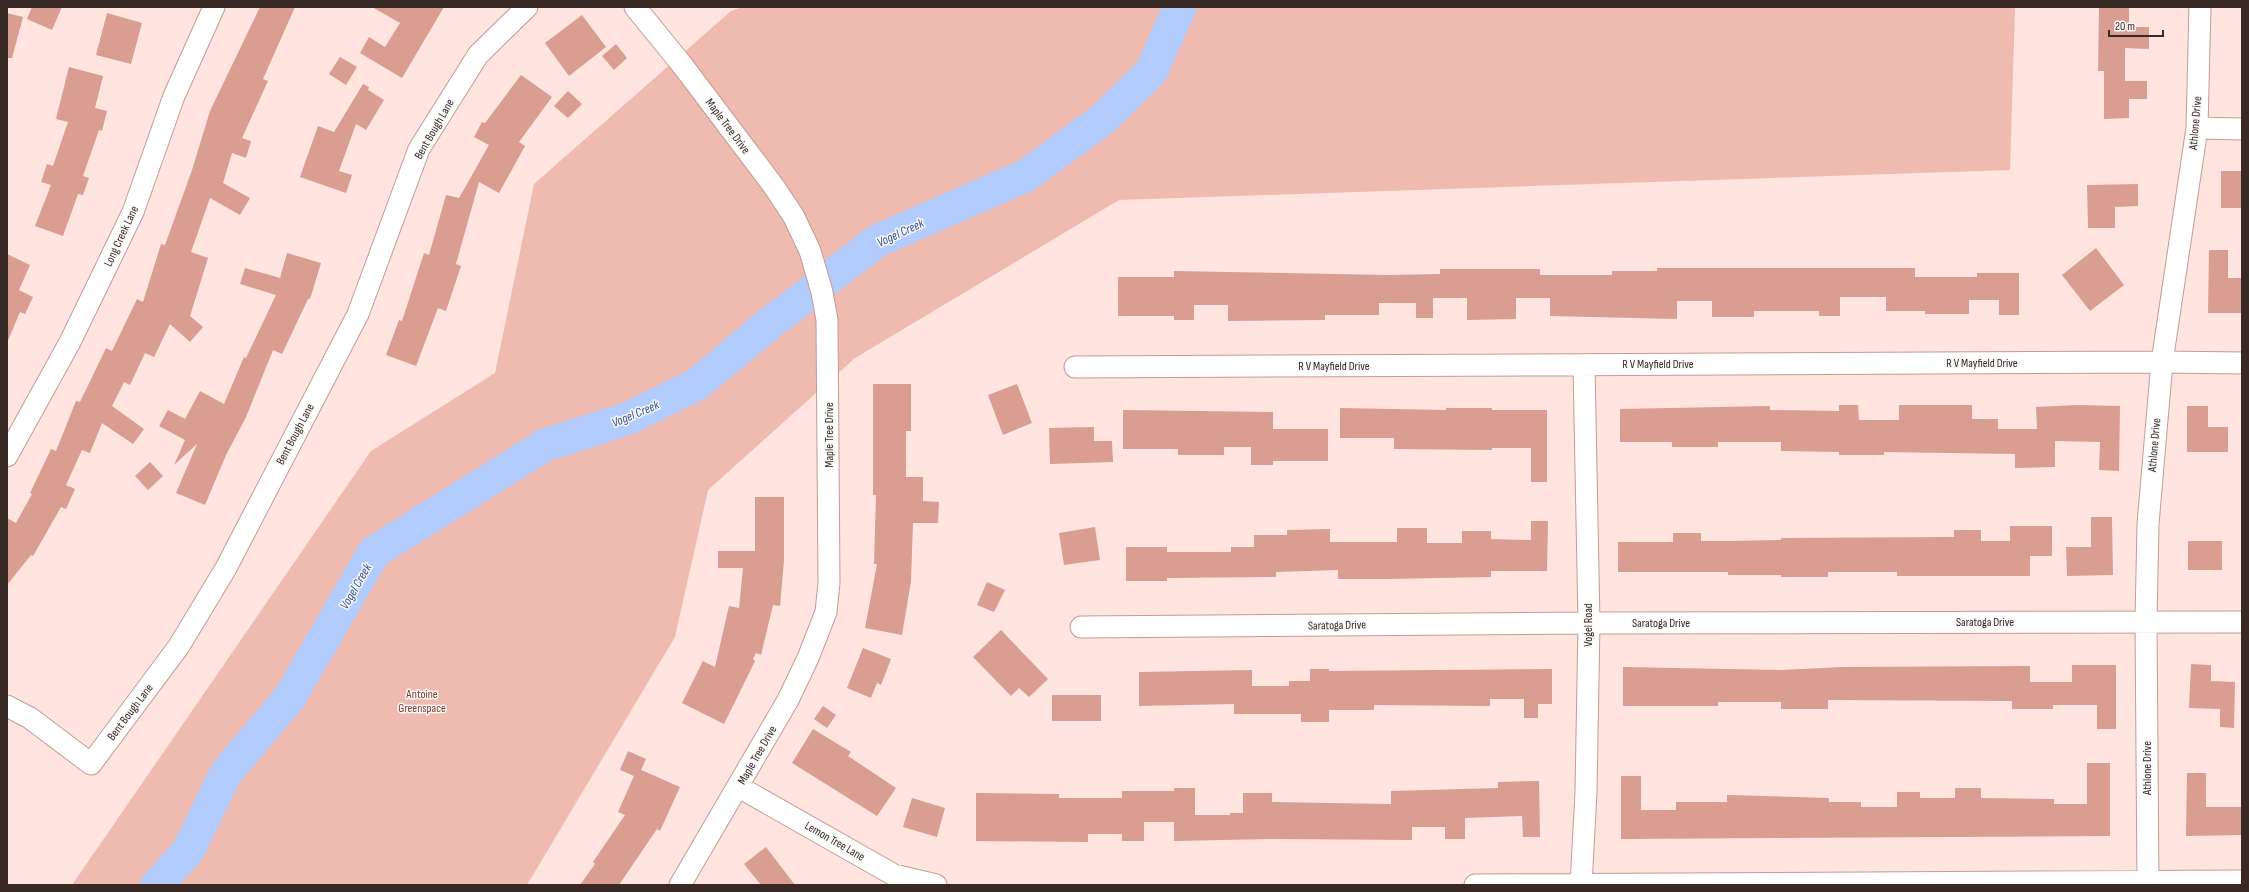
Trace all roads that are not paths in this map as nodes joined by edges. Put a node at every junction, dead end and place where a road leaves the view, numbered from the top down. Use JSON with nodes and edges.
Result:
{"nodes":[{"id":1,"x":213,"y":7,"type":"edge"},
{"id":2,"x":527,"y":7,"type":"edge"},
{"id":3,"x":635,"y":7,"type":"edge"},
{"id":4,"x":2200,"y":7,"type":"edge"},
{"id":5,"x":2197,"y":128,"type":"junction"},
{"id":6,"x":2242,"y":129,"type":"edge"},
{"id":7,"x":2162,"y":362,"type":"junction"},
{"id":8,"x":2242,"y":363,"type":"edge"},
{"id":9,"x":1584,"y":365,"type":"junction"},
{"id":10,"x":1075,"y":367,"type":"dead end"},
{"id":11,"x":7,"y":456,"type":"edge"},
{"id":12,"x":2146,"y":621,"type":"junction"},
{"id":13,"x":2242,"y":622,"type":"edge"},
{"id":14,"x":1589,"y":623,"type":"junction"},
{"id":15,"x":1081,"y":628,"type":"dead end"},
{"id":16,"x":7,"y":706,"type":"edge"},
{"id":17,"x":739,"y":787,"type":"junction"},
{"id":18,"x":2242,"y":881,"type":"edge"},
{"id":19,"x":2148,"y":883,"type":"edge"},
{"id":20,"x":680,"y":885,"type":"edge"},
{"id":21,"x":936,"y":885,"type":"edge"},
{"id":22,"x":1475,"y":885,"type":"edge"},
{"id":23,"x":1582,"y":885,"type":"edge"}],
"edges":[{"from":1,"to":11,"type":"street","name":"Long Creek Lane"},
{"from":2,"to":16,"type":"street","name":"Bent Bough Lane"},
{"from":3,"to":17,"type":"street","name":"Maple Tree Drive"},
{"from":4,"to":5,"type":"street","name":"Athlone Drive"},
{"from":5,"to":6,"type":"street"},
{"from":5,"to":7,"type":"street","name":"Athlone Drive"},
{"from":7,"to":8,"type":"street","name":"R V Mayfield Drive"},
{"from":7,"to":9,"type":"street","name":"R V Mayfield Drive"},
{"from":7,"to":12,"type":"street","name":"Athlone Drive"},
{"from":9,"to":10,"type":"street","name":"R V Mayfield Drive"},
{"from":9,"to":14,"type":"street","name":"Vogel Road"},
{"from":12,"to":13,"type":"street","name":"Saratoga Drive"},
{"from":12,"to":14,"type":"street","name":"Saratoga Drive"},
{"from":12,"to":19,"type":"street","name":"Athlone Drive"},
{"from":14,"to":15,"type":"street","name":"Saratoga Drive"},
{"from":14,"to":23,"type":"street","name":"Vogel Road"},
{"from":17,"to":20,"type":"street","name":"Maple Tree Drive"},
{"from":17,"to":21,"type":"street","name":"Lemon Tree Lane"},
{"from":18,"to":19,"type":"street"},
{"from":19,"to":23,"type":"street"},
{"from":22,"to":23,"type":"street"}]}
